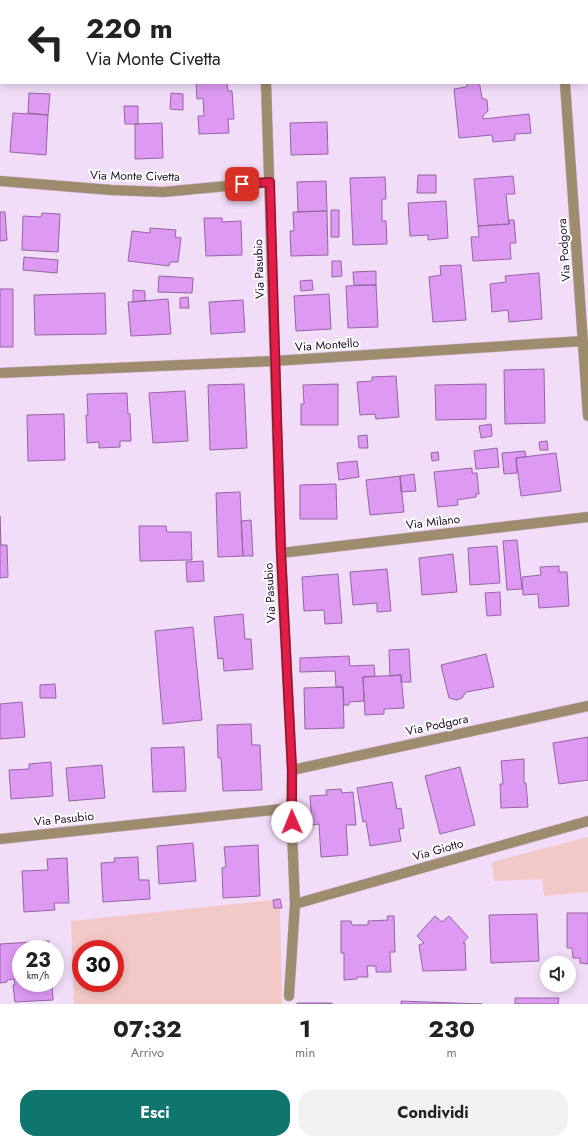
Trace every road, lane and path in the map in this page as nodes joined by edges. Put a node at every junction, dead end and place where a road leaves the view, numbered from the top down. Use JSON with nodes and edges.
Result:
{"nodes":[{"id":1,"x":266,"y":84,"type":"edge"},
{"id":2,"x":565,"y":84,"type":"edge"},
{"id":3,"x":0,"y":181,"type":"edge"},
{"id":4,"x":270,"y":182,"type":"junction"},
{"id":5,"x":583,"y":341,"type":"junction"},
{"id":6,"x":274,"y":361,"type":"junction"},
{"id":7,"x":0,"y":373,"type":"edge"},
{"id":8,"x":588,"y":416,"type":"edge"},
{"id":9,"x":588,"y":516,"type":"edge"},
{"id":10,"x":281,"y":553,"type":"junction"},
{"id":11,"x":588,"y":706,"type":"edge"},
{"id":12,"x":292,"y":770,"type":"junction"},
{"id":13,"x":291,"y":808,"type":"junction"},
{"id":14,"x":588,"y":822,"type":"edge"},
{"id":15,"x":0,"y":839,"type":"edge"},
{"id":16,"x":294,"y":904,"type":"junction"},
{"id":17,"x":289,"y":996,"type":"dead end"}],
"edges":[{"from":1,"to":4,"type":"street","name":"Via Pasubio"},
{"from":2,"to":5,"type":"street","name":"Via Podgora"},
{"from":3,"to":4,"type":"street","name":"Via Monte Civetta"},
{"from":4,"to":6,"type":"street","name":"Via Pasubio"},
{"from":5,"to":6,"type":"street","name":"Via Montello"},
{"from":5,"to":8,"type":"street","name":"Via Podgora"},
{"from":6,"to":7,"type":"street","name":"Via Montello"},
{"from":6,"to":10,"type":"street","name":"Via Pasubio"},
{"from":9,"to":10,"type":"street","name":"Via Milano"},
{"from":10,"to":12,"type":"street","name":"Via Pasubio"},
{"from":11,"to":12,"type":"street","name":"Via Podgora"},
{"from":12,"to":13,"type":"street","name":"Via Pasubio"},
{"from":13,"to":15,"type":"street","name":"Via Pasubio"},
{"from":13,"to":16,"type":"street"},
{"from":14,"to":16,"type":"street","name":"Via Giotto"},
{"from":16,"to":17,"type":"street"}]}
